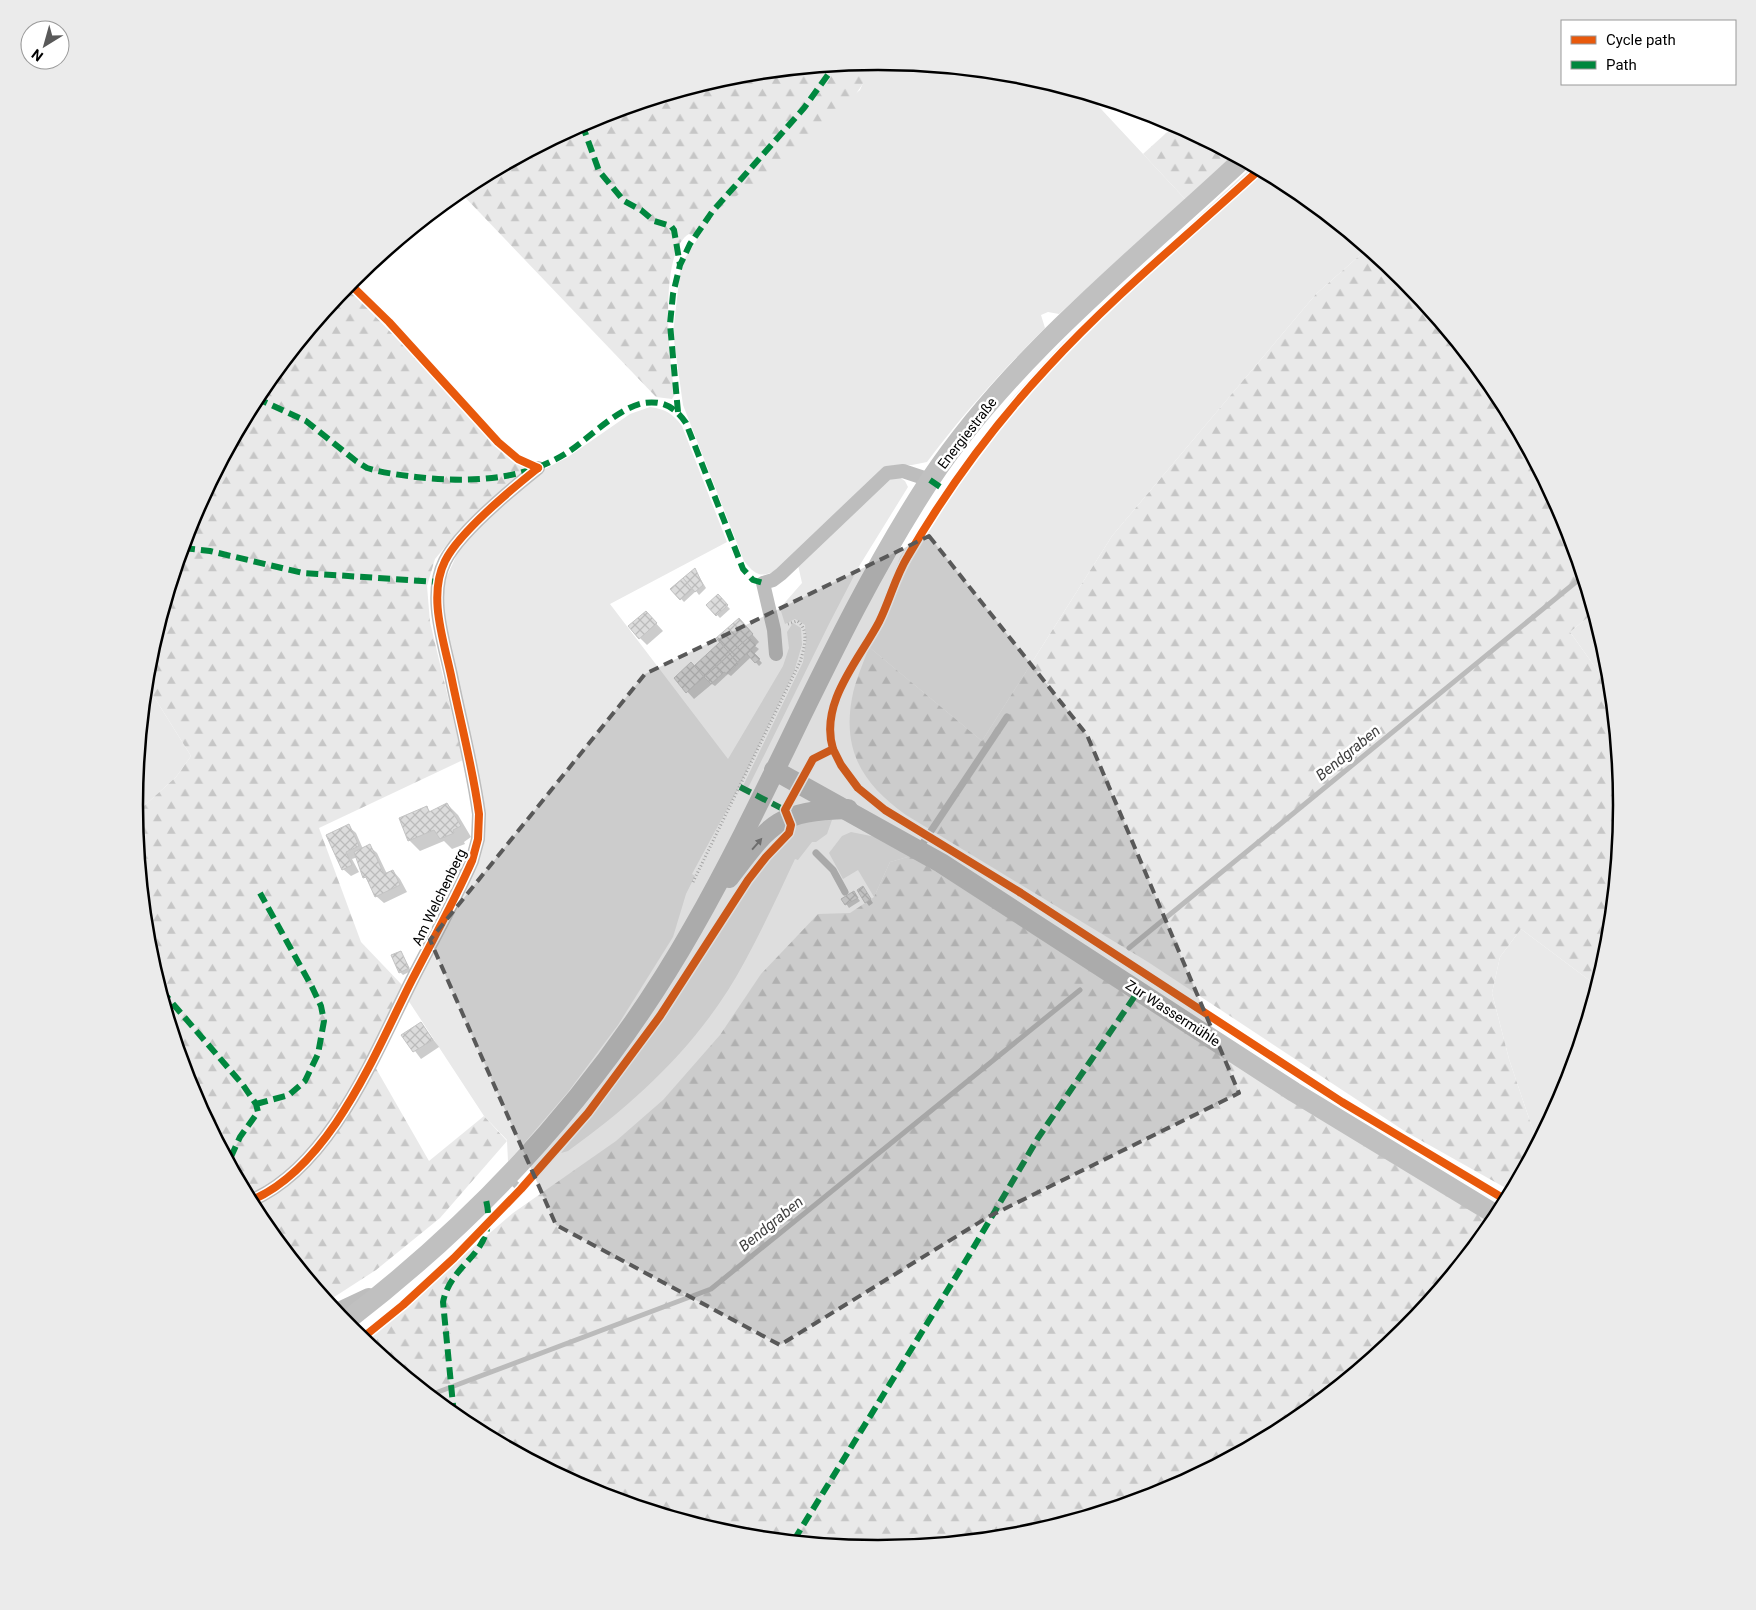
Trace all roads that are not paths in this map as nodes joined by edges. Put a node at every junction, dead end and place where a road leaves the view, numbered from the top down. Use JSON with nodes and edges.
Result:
{"nodes":[{"id":1,"x":1238,"y":164,"type":"edge"},
{"id":2,"x":538,"y":468,"type":"dead end"},
{"id":3,"x":930,"y":480,"type":"junction"},
{"id":4,"x":776,"y":654,"type":"dead end"},
{"id":5,"x":1006,"y":717,"type":"dead end"},
{"id":6,"x":774,"y":770,"type":"junction"},
{"id":7,"x":848,"y":810,"type":"junction"},
{"id":8,"x":919,"y":849,"type":"junction"},
{"id":9,"x":816,"y":853,"type":"dead end"},
{"id":10,"x":845,"y":892,"type":"dead end"},
{"id":11,"x":695,"y":924,"type":"junction"},
{"id":12,"x":257,"y":1197,"type":"edge"},
{"id":13,"x":1490,"y":1211,"type":"edge"},
{"id":14,"x":394,"y":1284,"type":"junction"},
{"id":15,"x":343,"y":1309,"type":"edge"},
{"id":16,"x":351,"y":1317,"type":"edge"}],
"edges":[{"from":1,"to":3,"type":"main road","name":"Energiestraße"},
{"from":2,"to":12,"type":"street","name":"Am Welchenberg"},
{"from":3,"to":4,"type":"street"},
{"from":3,"to":6,"type":"main road","name":"Energiestraße"},
{"from":5,"to":8,"type":"lane"},
{"from":6,"to":7,"type":"main road","name":"Zur Wassermühle"},
{"from":6,"to":11,"type":"main road","name":"Energiestraße"},
{"from":7,"to":8,"type":"main road","name":"Zur Wassermühle"},
{"from":11,"to":7,"type":"main road","one_way":true},
{"from":8,"to":13,"type":"main road","name":"Zur Wassermühle"},
{"from":9,"to":10,"type":"lane"},
{"from":11,"to":14,"type":"main road"},
{"from":14,"to":15,"type":"street"},
{"from":14,"to":16,"type":"main road"}]}
